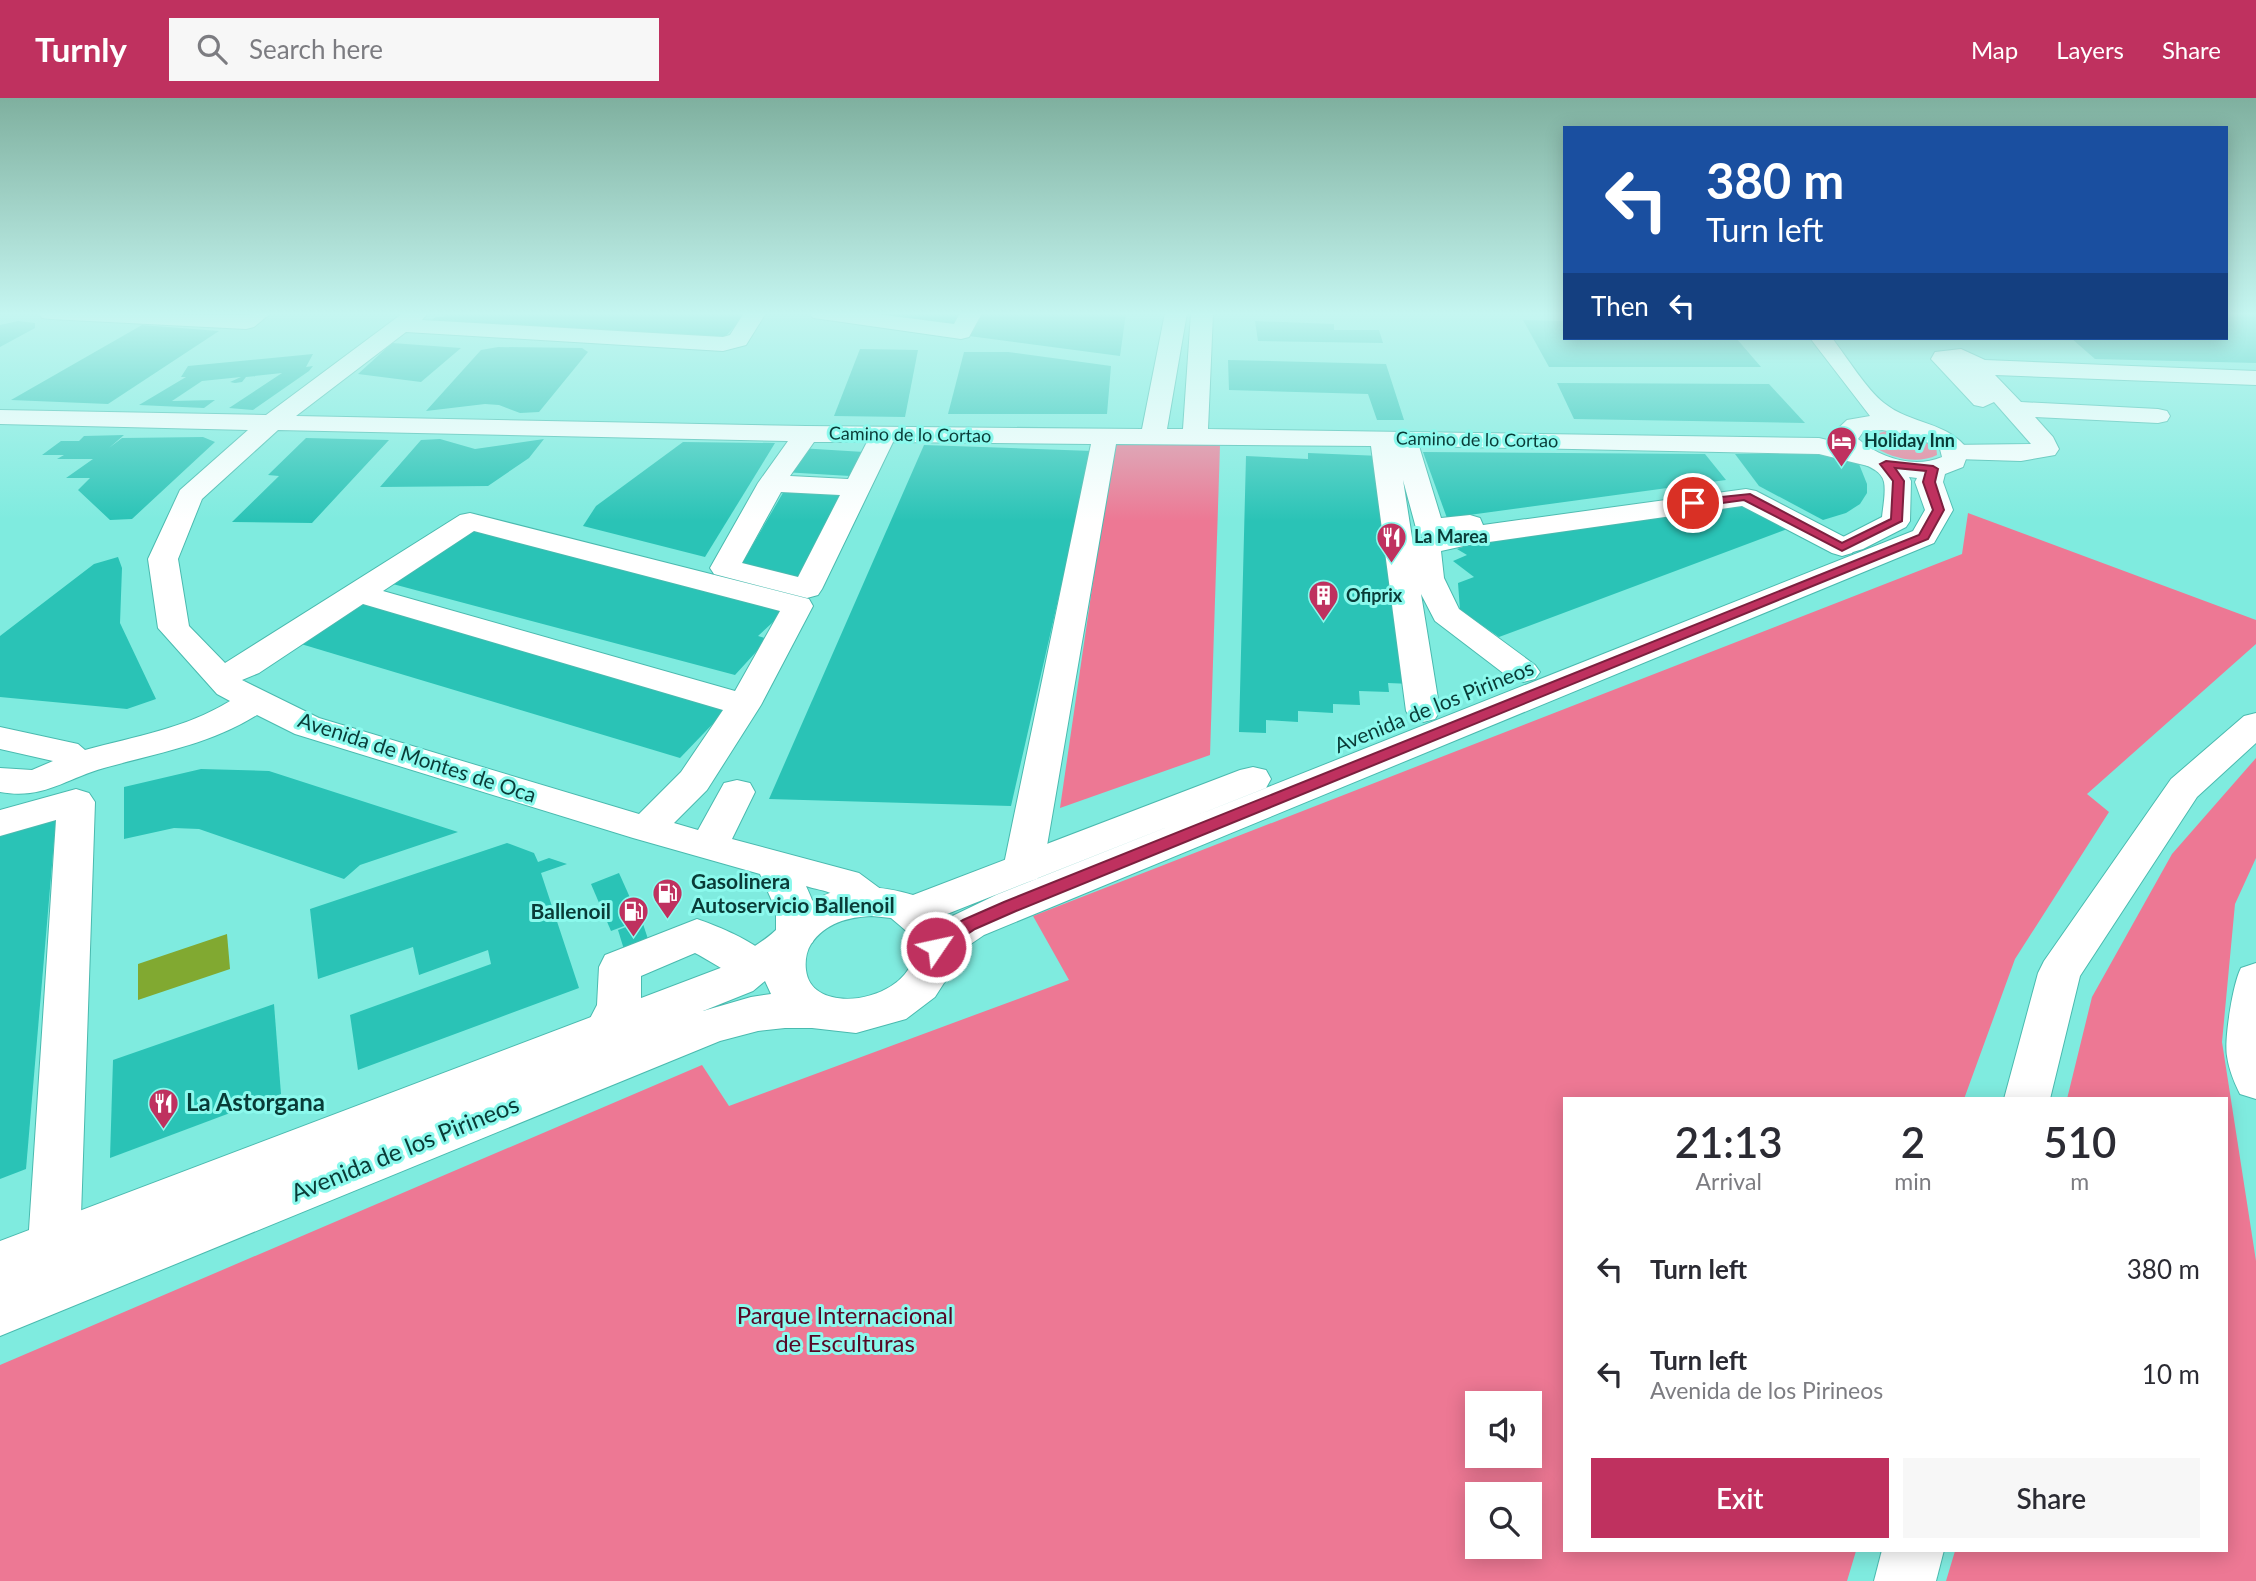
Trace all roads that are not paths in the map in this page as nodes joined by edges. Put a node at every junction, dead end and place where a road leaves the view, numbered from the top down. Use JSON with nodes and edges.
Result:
{"nodes":[{"id":1,"x":325,"y":382,"type":"edge"},
{"id":2,"x":1163,"y":382,"type":"edge"},
{"id":3,"x":1198,"y":382,"type":"edge"},
{"id":4,"x":1829,"y":382,"type":"edge"},
{"id":5,"x":1849,"y":382,"type":"edge"},
{"id":6,"x":1975,"y":382,"type":"edge"},
{"id":7,"x":1985,"y":382,"type":"edge"},
{"id":8,"x":2014,"y":409,"type":"junction"},
{"id":9,"x":2158,"y":416,"type":"dead end"},
{"id":10,"x":0,"y":417,"type":"edge"},
{"id":11,"x":271,"y":423,"type":"junction"},
{"id":12,"x":1903,"y":425,"type":"junction"},
{"id":13,"x":1850,"y":429,"type":"junction"},
{"id":14,"x":806,"y":434,"type":"junction"},
{"id":15,"x":896,"y":435,"type":"junction"},
{"id":16,"x":1105,"y":436,"type":"junction"},
{"id":17,"x":1153,"y":437,"type":"junction"},
{"id":18,"x":1195,"y":437,"type":"junction"},
{"id":19,"x":1393,"y":438,"type":"junction"},
{"id":20,"x":1819,"y":446,"type":"junction"},
{"id":21,"x":1946,"y":454,"type":"junction"},
{"id":22,"x":1877,"y":461,"type":"junction"},
{"id":23,"x":895,"y":463,"type":"dead end"},
{"id":24,"x":1715,"y":463,"type":"junction"},
{"id":25,"x":772,"y":483,"type":"junction"},
{"id":26,"x":857,"y":488,"type":"junction"},
{"id":27,"x":1842,"y":547,"type":"junction"},
{"id":28,"x":358,"y":593,"type":"junction"},
{"id":29,"x":1523,"y":672,"type":"junction"},
{"id":30,"x":220,"y":678,"type":"junction"},
{"id":31,"x":256,"y":700,"type":"junction"},
{"id":32,"x":744,"y":705,"type":"junction"},
{"id":33,"x":1423,"y":711,"type":"junction"},
{"id":34,"x":2256,"y":724,"type":"edge"},
{"id":35,"x":0,"y":738,"type":"edge"},
{"id":36,"x":80,"y":764,"type":"junction"},
{"id":37,"x":0,"y":780,"type":"edge"},
{"id":38,"x":737,"y":792,"type":"dead end"},
{"id":39,"x":0,"y":823,"type":"edge"},
{"id":40,"x":646,"y":830,"type":"junction"},
{"id":41,"x":707,"y":845,"type":"junction"},
{"id":42,"x":777,"y":867,"type":"junction"},
{"id":43,"x":1023,"y":869,"type":"junction"},
{"id":44,"x":868,"y":900,"type":"junction"},
{"id":45,"x":912,"y":911,"type":"junction"},
{"id":46,"x":795,"y":935,"type":"junction"},
{"id":47,"x":936,"y":947,"type":"junction"},
{"id":48,"x":2256,"y":980,"type":"edge"},
{"id":49,"x":816,"y":1011,"type":"junction"},
{"id":50,"x":2256,"y":1080,"type":"edge"},
{"id":51,"x":2028,"y":1097,"type":"edge"},
{"id":52,"x":54,"y":1245,"type":"junction"},
{"id":53,"x":0,"y":1266,"type":"edge"},
{"id":54,"x":0,"y":1310,"type":"edge"},
{"id":55,"x":1912,"y":1552,"type":"edge"},
{"id":56,"x":1905,"y":1581,"type":"edge"}],
"edges":[{"from":1,"to":11,"type":"main road","name":"Avenida de Montes de Oca"},
{"from":2,"to":17,"type":"main road"},
{"from":3,"to":18,"type":"main road"},
{"from":4,"to":13,"type":"main road"},
{"from":5,"to":12,"type":"main road"},
{"from":6,"to":21,"type":"main road"},
{"from":7,"to":8,"type":"main road"},
{"from":8,"to":9,"type":"main road"},
{"from":8,"to":21,"type":"main road"},
{"from":10,"to":11,"type":"main road","name":"Camino de lo Cortao"},
{"from":11,"to":14,"type":"main road","name":"Camino de lo Cortao"},
{"from":11,"to":30,"type":"main road","name":"Avenida de Montes de Oca"},
{"from":12,"to":13,"type":"main road"},
{"from":12,"to":21,"type":"main road"},
{"from":13,"to":20,"type":"main road","name":"Camino de lo Cortao"},
{"from":13,"to":22,"type":"main road"},
{"from":14,"to":15,"type":"main road","name":"Camino de lo Cortao"},
{"from":14,"to":25,"type":"main road"},
{"from":15,"to":16,"type":"main road","name":"Camino de lo Cortao"},
{"from":15,"to":23,"type":"main road"},
{"from":15,"to":26,"type":"main road"},
{"from":16,"to":17,"type":"main road","name":"Camino de lo Cortao"},
{"from":16,"to":43,"type":"main road"},
{"from":17,"to":18,"type":"main road","name":"Camino de lo Cortao"},
{"from":18,"to":19,"type":"main road","name":"Camino de lo Cortao"},
{"from":19,"to":24,"type":"main road","name":"Camino de lo Cortao"},
{"from":19,"to":24,"type":"main road"},
{"from":19,"to":33,"type":"main road"},
{"from":20,"to":22,"type":"main road","name":"Camino de lo Cortao"},
{"from":20,"to":24,"type":"main road","name":"Camino de lo Cortao"},
{"from":21,"to":22,"type":"main road","name":"Camino de lo Cortao"},
{"from":21,"to":47,"type":"main road","name":"Avenida de los Pirineos"},
{"from":22,"to":27,"type":"main road","name":"Avenida de los Pirineos"},
{"from":25,"to":26,"type":"main road"},
{"from":25,"to":26,"type":"main road"},
{"from":27,"to":29,"type":"main road","name":"Avenida de los Pirineos"},
{"from":27,"to":29,"type":"main road"},
{"from":28,"to":30,"type":"main road"},
{"from":28,"to":32,"type":"main road"},
{"from":28,"to":32,"type":"main road"},
{"from":29,"to":33,"type":"main road","name":"Avenida de los Pirineos"},
{"from":30,"to":31,"type":"main road","name":"Avenida de Montes de Oca"},
{"from":31,"to":36,"type":"main road"},
{"from":31,"to":40,"type":"main road","name":"Avenida de Montes de Oca"},
{"from":32,"to":40,"type":"main road"},
{"from":33,"to":43,"type":"main road","name":"Avenida de los Pirineos"},
{"from":34,"to":51,"type":"main road"},
{"from":35,"to":36,"type":"main road"},
{"from":36,"to":37,"type":"main road"},
{"from":38,"to":41,"type":"main road"},
{"from":39,"to":52,"type":"main road"},
{"from":40,"to":41,"type":"main road","name":"Avenida de Montes de Oca"},
{"from":41,"to":42,"type":"main road","name":"Avenida de Montes de Oca"},
{"from":42,"to":44,"type":"main road","name":"Avenida de Montes de Oca"},
{"from":42,"to":46,"type":"main road"},
{"from":43,"to":45,"type":"main road","name":"Avenida de los Pirineos"},
{"from":44,"to":45,"type":"main road"},
{"from":44,"to":46,"type":"main road"},
{"from":45,"to":47,"type":"main road"},
{"from":46,"to":49,"type":"main road"},
{"from":46,"to":52,"type":"main road","name":"Avenida de los Pirineos"},
{"from":47,"to":49,"type":"main road"},
{"from":48,"to":50,"type":"main road"},
{"from":49,"to":54,"type":"main road","name":"Avenida de los Pirineos"},
{"from":52,"to":53,"type":"main road","name":"Avenida de los Pirineos"},
{"from":55,"to":56,"type":"main road"}]}
